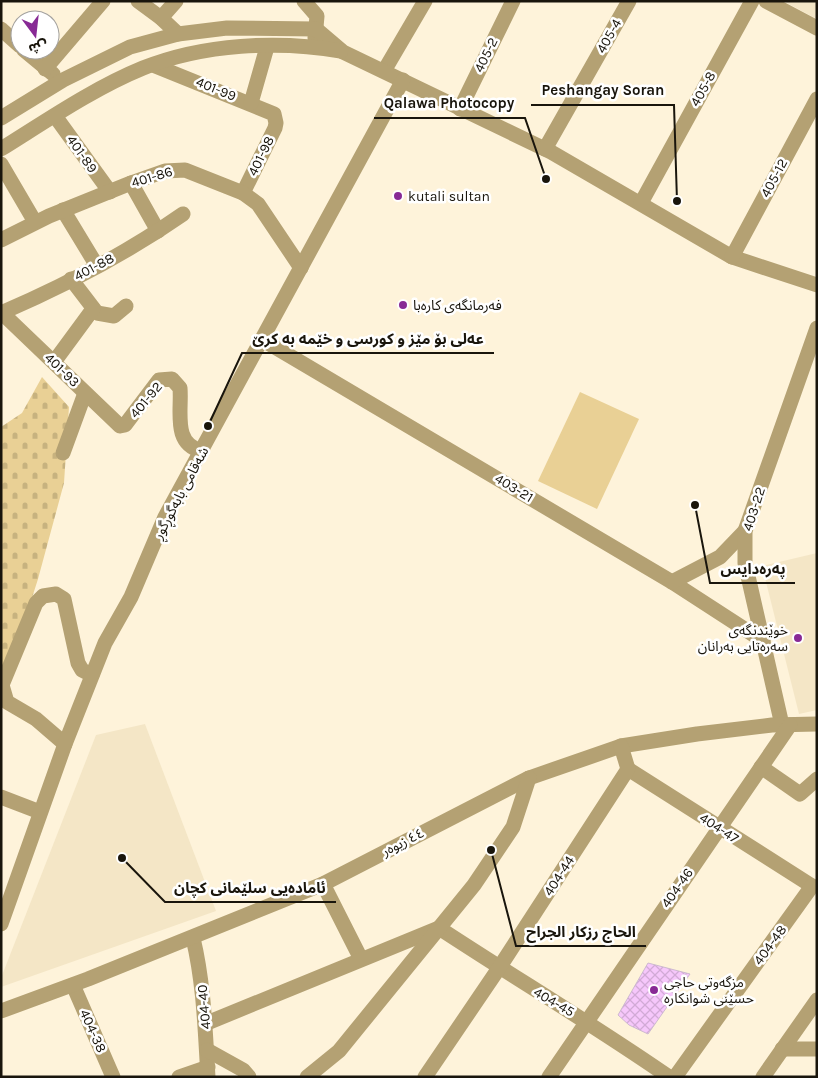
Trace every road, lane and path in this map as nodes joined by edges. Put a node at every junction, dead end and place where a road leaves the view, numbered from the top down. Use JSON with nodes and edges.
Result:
{"nodes":[{"id":1,"x":104,"y":1,"type":"edge"},
{"id":2,"x":138,"y":1,"type":"edge"},
{"id":3,"x":176,"y":1,"type":"edge"},
{"id":4,"x":304,"y":1,"type":"edge"},
{"id":5,"x":424,"y":1,"type":"edge"},
{"id":6,"x":513,"y":1,"type":"edge"},
{"id":7,"x":629,"y":1,"type":"edge"},
{"id":8,"x":752,"y":1,"type":"edge"},
{"id":9,"x":766,"y":1,"type":"edge"},
{"id":10,"x":161,"y":18,"type":"junction"},
{"id":11,"x":817,"y":28,"type":"edge"},
{"id":12,"x":316,"y":30,"type":"junction"},
{"id":13,"x":178,"y":34,"type":"junction"},
{"id":14,"x":267,"y":47,"type":"junction"},
{"id":15,"x":313,"y":47,"type":"junction"},
{"id":16,"x":343,"y":52,"type":"junction"},
{"id":17,"x":35,"y":60,"type":"edge"},
{"id":18,"x":154,"y":65,"type":"junction"},
{"id":19,"x":45,"y":69,"type":"junction"},
{"id":20,"x":384,"y":71,"type":"junction"},
{"id":21,"x":64,"y":80,"type":"junction"},
{"id":22,"x":403,"y":80,"type":"junction"},
{"id":23,"x":817,"y":99,"type":"edge"},
{"id":24,"x":251,"y":103,"type":"junction"},
{"id":25,"x":460,"y":109,"type":"junction"},
{"id":26,"x":55,"y":116,"type":"junction"},
{"id":27,"x":1,"y":118,"type":"edge"},
{"id":28,"x":276,"y":118,"type":"joint"},
{"id":29,"x":1,"y":149,"type":"edge"},
{"id":30,"x":545,"y":150,"type":"junction"},
{"id":31,"x":1,"y":164,"type":"edge"},
{"id":32,"x":131,"y":183,"type":"junction"},
{"id":33,"x":110,"y":192,"type":"junction"},
{"id":34,"x":243,"y":193,"type":"junction"},
{"id":35,"x":641,"y":203,"type":"junction"},
{"id":36,"x":63,"y":210,"type":"junction"},
{"id":37,"x":183,"y":214,"type":"dead end"},
{"id":38,"x":35,"y":222,"type":"junction"},
{"id":39,"x":158,"y":231,"type":"junction"},
{"id":40,"x":1,"y":240,"type":"edge"},
{"id":41,"x":732,"y":257,"type":"junction"},
{"id":42,"x":97,"y":266,"type":"junction"},
{"id":43,"x":301,"y":268,"type":"junction"},
{"id":44,"x":71,"y":280,"type":"junction"},
{"id":45,"x":817,"y":285,"type":"edge"},
{"id":46,"x":126,"y":306,"type":"dead end"},
{"id":47,"x":93,"y":309,"type":"junction"},
{"id":48,"x":1,"y":313,"type":"edge"},
{"id":49,"x":817,"y":328,"type":"edge"},
{"id":50,"x":263,"y":340,"type":"junction"},
{"id":51,"x":54,"y":362,"type":"junction"},
{"id":52,"x":85,"y":393,"type":"junction"},
{"id":53,"x":122,"y":426,"type":"joint"},
{"id":54,"x":202,"y":451,"type":"junction"},
{"id":55,"x":63,"y":453,"type":"dead end"},
{"id":56,"x":745,"y":532,"type":"junction"},
{"id":57,"x":672,"y":582,"type":"junction"},
{"id":58,"x":763,"y":641,"type":"junction"},
{"id":59,"x":92,"y":674,"type":"junction"},
{"id":60,"x":817,"y":724,"type":"edge"},
{"id":61,"x":786,"y":725,"type":"junction"},
{"id":62,"x":64,"y":744,"type":"junction"},
{"id":63,"x":621,"y":746,"type":"junction"},
{"id":64,"x":760,"y":767,"type":"junction"},
{"id":65,"x":628,"y":768,"type":"junction"},
{"id":66,"x":529,"y":778,"type":"junction"},
{"id":67,"x":817,"y":779,"type":"edge"},
{"id":68,"x":1,"y":797,"type":"edge"},
{"id":69,"x":40,"y":812,"type":"junction"},
{"id":70,"x":719,"y":828,"type":"junction"},
{"id":71,"x":323,"y":884,"type":"junction"},
{"id":72,"x":814,"y":886,"type":"edge"},
{"id":73,"x":1,"y":924,"type":"edge"},
{"id":74,"x":439,"y":928,"type":"junction"},
{"id":75,"x":193,"y":938,"type":"junction"},
{"id":76,"x":361,"y":959,"type":"junction"},
{"id":77,"x":499,"y":968,"type":"junction"},
{"id":78,"x":73,"y":985,"type":"junction"},
{"id":79,"x":817,"y":1000,"type":"edge"},
{"id":80,"x":1,"y":1011,"type":"edge"},
{"id":81,"x":586,"y":1020,"type":"junction"},
{"id":82,"x":207,"y":1023,"type":"junction"},
{"id":83,"x":782,"y":1049,"type":"junction"},
{"id":84,"x":817,"y":1049,"type":"edge"},
{"id":85,"x":207,"y":1050,"type":"junction"},
{"id":86,"x":208,"y":1072,"type":"edge"},
{"id":87,"x":113,"y":1077,"type":"edge"},
{"id":88,"x":179,"y":1077,"type":"edge"},
{"id":89,"x":249,"y":1077,"type":"edge"},
{"id":90,"x":307,"y":1077,"type":"edge"},
{"id":91,"x":425,"y":1077,"type":"edge"},
{"id":92,"x":549,"y":1077,"type":"edge"},
{"id":93,"x":670,"y":1077,"type":"edge"},
{"id":94,"x":675,"y":1077,"type":"edge"},
{"id":95,"x":763,"y":1077,"type":"edge"}],
"edges":[{"from":1,"to":19,"type":"street"},
{"from":2,"to":10,"type":"street"},
{"from":3,"to":10,"type":"street"},
{"from":4,"to":12,"type":"street"},
{"from":5,"to":20,"type":"street"},
{"from":6,"to":25,"type":"street","name":"405-2"},
{"from":7,"to":30,"type":"street","name":"405-4"},
{"from":8,"to":35,"type":"street","name":"405-8"},
{"from":9,"to":11,"type":"street"},
{"from":10,"to":13,"type":"street"},
{"from":12,"to":13,"type":"street"},
{"from":12,"to":15,"type":"street"},
{"from":12,"to":16,"type":"street"},
{"from":13,"to":21,"type":"street"},
{"from":14,"to":15,"type":"street"},
{"from":14,"to":18,"type":"street"},
{"from":14,"to":24,"type":"street"},
{"from":15,"to":16,"type":"street"},
{"from":16,"to":20,"type":"street"},
{"from":17,"to":19,"type":"street"},
{"from":18,"to":24,"type":"street","name":"401-99"},
{"from":18,"to":26,"type":"street"},
{"from":19,"to":21,"type":"street"},
{"from":20,"to":22,"type":"street"},
{"from":21,"to":27,"type":"street"},
{"from":22,"to":25,"type":"street"},
{"from":22,"to":43,"type":"street","name":"شەقامی بابەگوڕگوڕ"},
{"from":23,"to":41,"type":"street","name":"405-12"},
{"from":24,"to":28,"type":"street","name":"401-99"},
{"from":25,"to":30,"type":"street"},
{"from":26,"to":29,"type":"street"},
{"from":26,"to":33,"type":"street","name":"401-89"},
{"from":28,"to":34,"type":"street","name":"401-98"},
{"from":30,"to":35,"type":"street"},
{"from":31,"to":38,"type":"street"},
{"from":32,"to":33,"type":"street","name":"401-86"},
{"from":32,"to":34,"type":"street","name":"401-86"},
{"from":32,"to":39,"type":"street"},
{"from":33,"to":36,"type":"street","name":"401-86"},
{"from":34,"to":43,"type":"street","name":"401-86"},
{"from":35,"to":41,"type":"street"},
{"from":36,"to":38,"type":"street","name":"401-86"},
{"from":36,"to":42,"type":"street"},
{"from":37,"to":39,"type":"street","name":"401-88"},
{"from":38,"to":40,"type":"street","name":"401-86"},
{"from":39,"to":42,"type":"street","name":"401-88"},
{"from":41,"to":45,"type":"street"},
{"from":42,"to":44,"type":"street","name":"401-88"},
{"from":43,"to":50,"type":"street","name":"شەقامی بابەگوڕگوڕ"},
{"from":44,"to":47,"type":"street"},
{"from":44,"to":48,"type":"street","name":"401-88"},
{"from":46,"to":47,"type":"street"},
{"from":47,"to":51,"type":"street"},
{"from":48,"to":51,"type":"street","name":"401-93"},
{"from":49,"to":56,"type":"street","name":"403-22"},
{"from":50,"to":54,"type":"street","name":"شەقامی بابەگوڕگوڕ"},
{"from":50,"to":57,"type":"street","name":"403-21"},
{"from":51,"to":52,"type":"street","name":"401-93"},
{"from":52,"to":53,"type":"street","name":"401-93"},
{"from":52,"to":55,"type":"street"},
{"from":53,"to":54,"type":"street","name":"401-92"},
{"from":54,"to":59,"type":"street","name":"شەقامی بابەگوڕگوڕ"},
{"from":56,"to":57,"type":"street"},
{"from":56,"to":58,"type":"street","name":"403-22"},
{"from":57,"to":58,"type":"street","name":"403-21"},
{"from":58,"to":61,"type":"street","name":"403-22"},
{"from":59,"to":62,"type":"street","name":"شەقامی بابەگوڕگوڕ"},
{"from":59,"to":62,"type":"street"},
{"from":60,"to":61,"type":"street","name":"٤٤ زیوەر"},
{"from":61,"to":63,"type":"street","name":"٤٤ زیوەر"},
{"from":61,"to":64,"type":"street","name":"404-46"},
{"from":62,"to":69,"type":"street","name":"شەقامی بابەگوڕگوڕ"},
{"from":63,"to":65,"type":"street"},
{"from":63,"to":66,"type":"street","name":"٤٤ زیوەر"},
{"from":64,"to":67,"type":"street"},
{"from":64,"to":70,"type":"street","name":"404-46"},
{"from":65,"to":70,"type":"street","name":"404-47"},
{"from":65,"to":77,"type":"street","name":"404-44"},
{"from":66,"to":71,"type":"street","name":"٤٤ زیوەر"},
{"from":66,"to":74,"type":"street"},
{"from":68,"to":69,"type":"street"},
{"from":69,"to":73,"type":"street","name":"شەقامی بابەگوڕگوڕ"},
{"from":70,"to":72,"type":"street","name":"404-47"},
{"from":70,"to":81,"type":"street","name":"404-46"},
{"from":71,"to":75,"type":"street","name":"٤٤ زیوەر"},
{"from":71,"to":76,"type":"street"},
{"from":72,"to":94,"type":"street","name":"404-48"},
{"from":74,"to":76,"type":"street"},
{"from":74,"to":77,"type":"street","name":"404-45"},
{"from":74,"to":90,"type":"street"},
{"from":75,"to":78,"type":"street","name":"٤٤ زیوەر"},
{"from":75,"to":82,"type":"street","name":"404-40"},
{"from":76,"to":82,"type":"street"},
{"from":77,"to":81,"type":"street","name":"404-45"},
{"from":77,"to":91,"type":"street","name":"404-44"},
{"from":78,"to":80,"type":"street","name":"٤٤ زیوەر"},
{"from":78,"to":87,"type":"street","name":"404-38"},
{"from":79,"to":83,"type":"street"},
{"from":81,"to":92,"type":"street","name":"404-46"},
{"from":81,"to":93,"type":"street","name":"404-45"},
{"from":82,"to":85,"type":"street","name":"404-40"},
{"from":83,"to":84,"type":"street"},
{"from":83,"to":95,"type":"street"},
{"from":85,"to":86,"type":"street","name":"404-40"},
{"from":85,"to":89,"type":"street"},
{"from":86,"to":88,"type":"street"}]}
